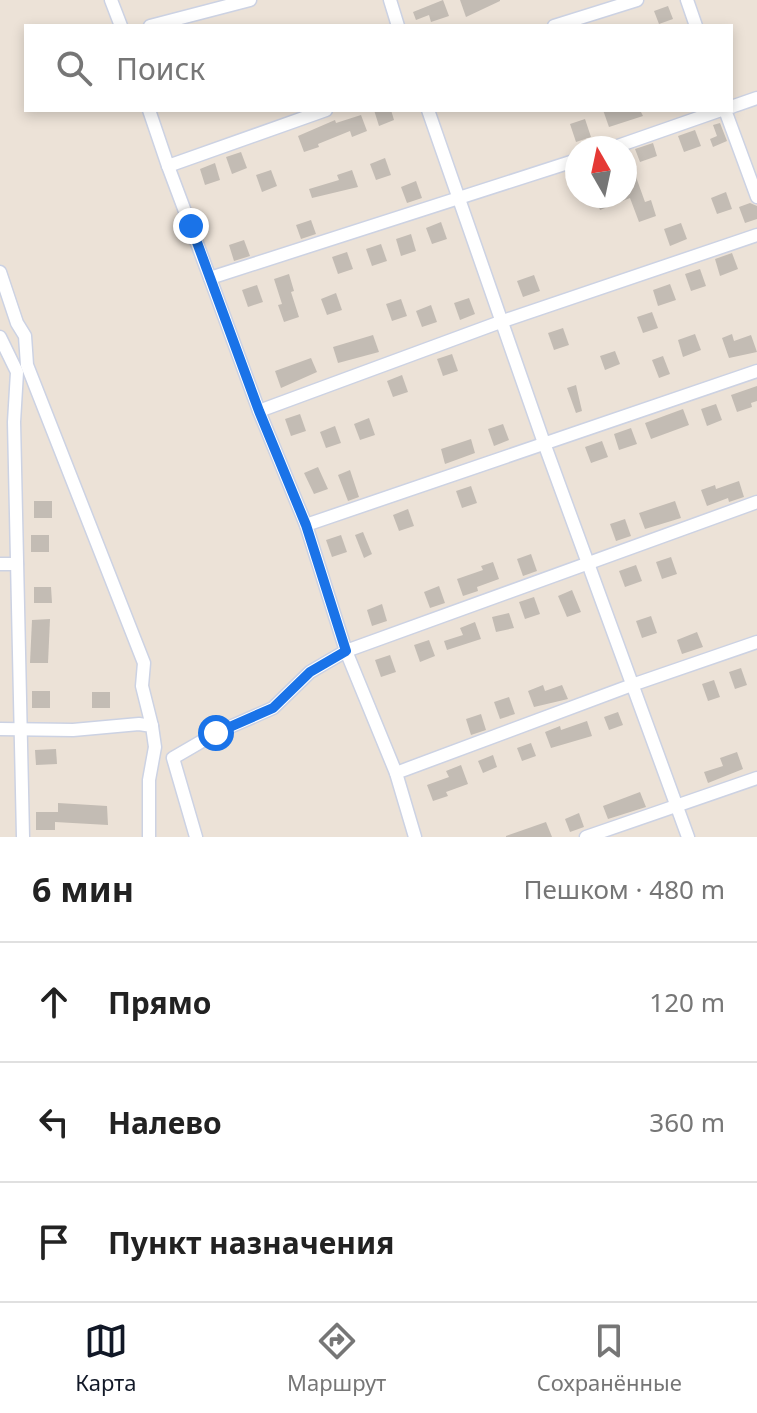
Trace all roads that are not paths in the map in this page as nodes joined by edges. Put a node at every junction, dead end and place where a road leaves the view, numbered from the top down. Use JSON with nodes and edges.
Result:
{"nodes":[{"id":1,"x":111,"y":0,"type":"edge"},
{"id":2,"x":250,"y":0,"type":"edge"},
{"id":3,"x":390,"y":0,"type":"edge"},
{"id":4,"x":637,"y":0,"type":"edge"},
{"id":5,"x":687,"y":0,"type":"edge"},
{"id":6,"x":120,"y":24,"type":"edge"},
{"id":7,"x":158,"y":24,"type":"edge"},
{"id":8,"x":397,"y":24,"type":"edge"},
{"id":9,"x":560,"y":24,"type":"edge"},
{"id":10,"x":695,"y":24,"type":"edge"},
{"id":11,"x":757,"y":98,"type":"edge"},
{"id":12,"x":733,"y":106,"type":"edge"},
{"id":13,"x":150,"y":112,"type":"edge"},
{"id":14,"x":320,"y":112,"type":"edge"},
{"id":15,"x":429,"y":112,"type":"edge"},
{"id":16,"x":717,"y":112,"type":"edge"},
{"id":17,"x":724,"y":112,"type":"edge"},
{"id":18,"x":637,"y":139,"type":"edge"},
{"id":19,"x":565,"y":164,"type":"edge"},
{"id":20,"x":168,"y":166,"type":"junction"},
{"id":21,"x":757,"y":197,"type":"edge"},
{"id":22,"x":460,"y":198,"type":"junction"},
{"id":23,"x":757,"y":235,"type":"edge"},
{"id":24,"x":0,"y":272,"type":"edge"},
{"id":25,"x":210,"y":278,"type":"junction"},
{"id":26,"x":503,"y":321,"type":"junction"},
{"id":27,"x":0,"y":337,"type":"edge"},
{"id":28,"x":757,"y":371,"type":"edge"},
{"id":29,"x":259,"y":411,"type":"junction"},
{"id":30,"x":544,"y":443,"type":"junction"},
{"id":31,"x":757,"y":502,"type":"edge"},
{"id":32,"x":306,"y":525,"type":"junction"},
{"id":33,"x":587,"y":563,"type":"junction"},
{"id":34,"x":0,"y":564,"type":"edge"},
{"id":35,"x":17,"y":564,"type":"junction"},
{"id":36,"x":757,"y":642,"type":"edge"},
{"id":37,"x":346,"y":651,"type":"junction"},
{"id":38,"x":632,"y":685,"type":"junction"},
{"id":39,"x":145,"y":725,"type":"junction"},
{"id":40,"x":0,"y":729,"type":"edge"},
{"id":41,"x":20,"y":729,"type":"junction"},
{"id":42,"x":173,"y":758,"type":"junction"},
{"id":43,"x":396,"y":773,"type":"junction"},
{"id":44,"x":757,"y":778,"type":"edge"},
{"id":45,"x":149,"y":780,"type":"junction"},
{"id":46,"x":675,"y":805,"type":"junction"},
{"id":47,"x":23,"y":837,"type":"edge"},
{"id":48,"x":149,"y":837,"type":"edge"},
{"id":49,"x":196,"y":837,"type":"edge"},
{"id":50,"x":415,"y":837,"type":"edge"},
{"id":51,"x":586,"y":837,"type":"edge"},
{"id":52,"x":688,"y":837,"type":"edge"}],
"edges":[{"from":1,"to":6,"type":"street"},
{"from":2,"to":7,"type":"street"},
{"from":3,"to":8,"type":"street"},
{"from":4,"to":9,"type":"street"},
{"from":5,"to":10,"type":"street"},
{"from":11,"to":12,"type":"street"},
{"from":13,"to":20,"type":"street"},
{"from":14,"to":20,"type":"street"},
{"from":15,"to":22,"type":"street"},
{"from":16,"to":18,"type":"street"},
{"from":17,"to":21,"type":"street"},
{"from":19,"to":22,"type":"street"},
{"from":20,"to":25,"type":"street"},
{"from":22,"to":25,"type":"street"},
{"from":22,"to":26,"type":"street"},
{"from":23,"to":26,"type":"street"},
{"from":24,"to":39,"type":"street"},
{"from":25,"to":29,"type":"street"},
{"from":26,"to":29,"type":"street"},
{"from":26,"to":30,"type":"street"},
{"from":27,"to":35,"type":"street"},
{"from":28,"to":30,"type":"street"},
{"from":29,"to":32,"type":"street"},
{"from":30,"to":32,"type":"street"},
{"from":30,"to":33,"type":"street"},
{"from":31,"to":33,"type":"street"},
{"from":32,"to":37,"type":"street"},
{"from":33,"to":37,"type":"street"},
{"from":33,"to":38,"type":"street"},
{"from":34,"to":35,"type":"street"},
{"from":35,"to":41,"type":"street"},
{"from":36,"to":38,"type":"street"},
{"from":37,"to":42,"type":"street"},
{"from":37,"to":43,"type":"street"},
{"from":38,"to":43,"type":"street"},
{"from":38,"to":46,"type":"street"},
{"from":39,"to":41,"type":"street"},
{"from":39,"to":45,"type":"street"},
{"from":40,"to":41,"type":"street"},
{"from":41,"to":47,"type":"street"},
{"from":42,"to":45,"type":"street"},
{"from":42,"to":49,"type":"street"},
{"from":43,"to":50,"type":"street"},
{"from":44,"to":46,"type":"street"},
{"from":45,"to":48,"type":"street"},
{"from":46,"to":51,"type":"street"},
{"from":46,"to":52,"type":"street"}]}
